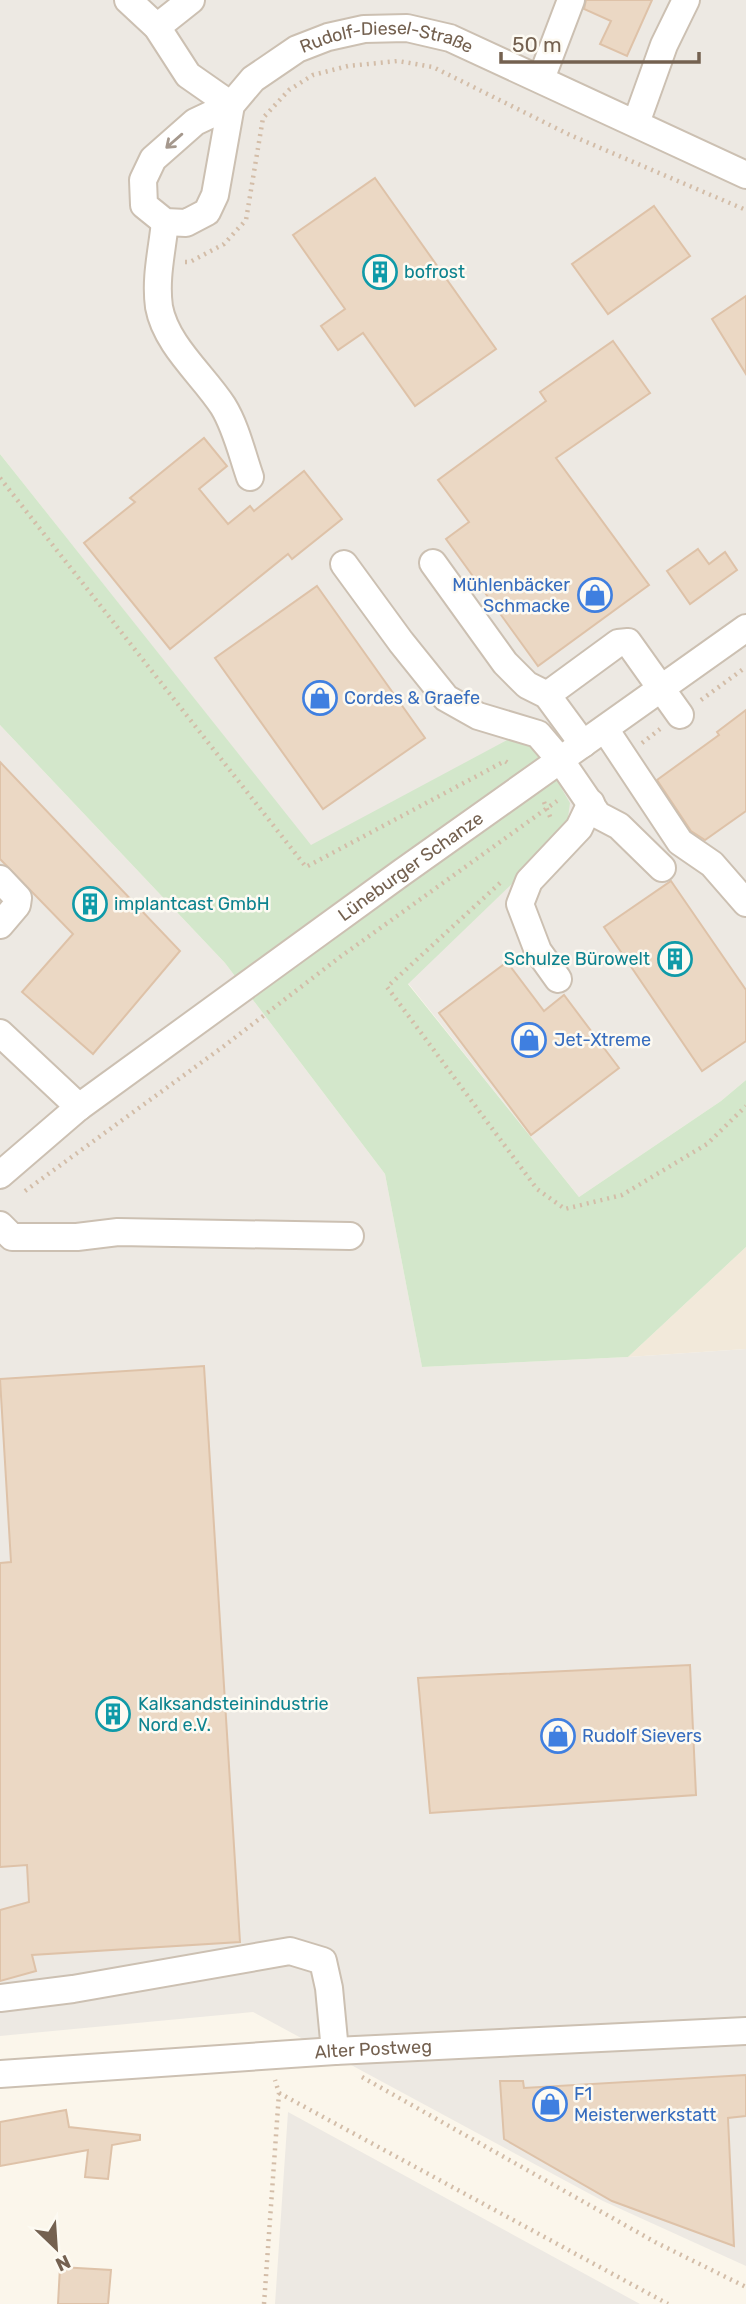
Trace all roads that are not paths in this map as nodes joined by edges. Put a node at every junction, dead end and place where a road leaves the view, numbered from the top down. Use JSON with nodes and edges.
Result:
{"nodes":[{"id":1,"x":128,"y":0,"type":"edge"},
{"id":2,"x":191,"y":0,"type":"edge"},
{"id":3,"x":571,"y":0,"type":"edge"},
{"id":4,"x":686,"y":0,"type":"edge"},
{"id":5,"x":157,"y":27,"type":"junction"},
{"id":6,"x":541,"y":79,"type":"junction"},
{"id":7,"x":231,"y":105,"type":"junction"},
{"id":8,"x":636,"y":122,"type":"junction"},
{"id":9,"x":746,"y":174,"type":"edge"},
{"id":10,"x":165,"y":222,"type":"junction"},
{"id":11,"x":250,"y":477,"type":"dead end"},
{"id":12,"x":433,"y":563,"type":"dead end"},
{"id":13,"x":344,"y":564,"type":"dead end"},
{"id":14,"x":746,"y":628,"type":"edge"},
{"id":15,"x":663,"y":689,"type":"junction"},
{"id":16,"x":547,"y":695,"type":"junction"},
{"id":17,"x":680,"y":715,"type":"road end"},
{"id":18,"x":605,"y":729,"type":"junction"},
{"id":19,"x":583,"y":744,"type":"junction"},
{"id":20,"x":561,"y":761,"type":"junction"},
{"id":21,"x":585,"y":795,"type":"junction"},
{"id":22,"x":680,"y":842,"type":"junction"},
{"id":23,"x":0,"y":879,"type":"edge"},
{"id":24,"x":746,"y":903,"type":"edge"},
{"id":25,"x":0,"y":925,"type":"edge"},
{"id":26,"x":558,"y":979,"type":"dead end"},
{"id":27,"x":0,"y":1033,"type":"edge"},
{"id":28,"x":79,"y":1107,"type":"junction"},
{"id":29,"x":0,"y":1175,"type":"edge"},
{"id":30,"x":0,"y":1225,"type":"edge"},
{"id":31,"x":350,"y":1236,"type":"dead end"},
{"id":32,"x":0,"y":1998,"type":"edge"},
{"id":33,"x":746,"y":2031,"type":"edge"},
{"id":34,"x":327,"y":2052,"type":"junction"},
{"id":35,"x":0,"y":2074,"type":"edge"}],
"edges":[{"from":1,"to":5,"type":"street"},
{"from":2,"to":5,"type":"street"},
{"from":3,"to":6,"type":"street"},
{"from":4,"to":8,"type":"street"},
{"from":5,"to":7,"type":"street"},
{"from":6,"to":7,"type":"street","name":"Rudolf-Diesel-Straße"},
{"from":6,"to":8,"type":"street","name":"Rudolf-Diesel-Straße"},
{"from":7,"to":10,"type":"street"},
{"from":7,"to":10,"type":"street","name":"Rudolf-Diesel-Straße","one_way":true},
{"from":8,"to":9,"type":"street","name":"Rudolf-Diesel-Straße"},
{"from":10,"to":11,"type":"street"},
{"from":12,"to":16,"type":"street"},
{"from":13,"to":20,"type":"street"},
{"from":14,"to":15,"type":"street","name":"Lüneburger Schanze"},
{"from":15,"to":16,"type":"street"},
{"from":15,"to":17,"type":"street"},
{"from":15,"to":18,"type":"street","name":"Lüneburger Schanze"},
{"from":16,"to":19,"type":"street"},
{"from":18,"to":19,"type":"street","name":"Lüneburger Schanze"},
{"from":18,"to":22,"type":"street"},
{"from":19,"to":20,"type":"street","name":"Lüneburger Schanze"},
{"from":20,"to":21,"type":"street"},
{"from":20,"to":28,"type":"street","name":"Lüneburger Schanze"},
{"from":21,"to":22,"type":"street"},
{"from":21,"to":26,"type":"street"},
{"from":22,"to":24,"type":"street"},
{"from":23,"to":25,"type":"street"},
{"from":27,"to":28,"type":"street"},
{"from":28,"to":29,"type":"street","name":"Lüneburger Schanze"},
{"from":30,"to":31,"type":"street"},
{"from":32,"to":34,"type":"street"},
{"from":33,"to":34,"type":"street","name":"Alter Postweg"},
{"from":34,"to":35,"type":"street","name":"Alter Postweg"}]}
